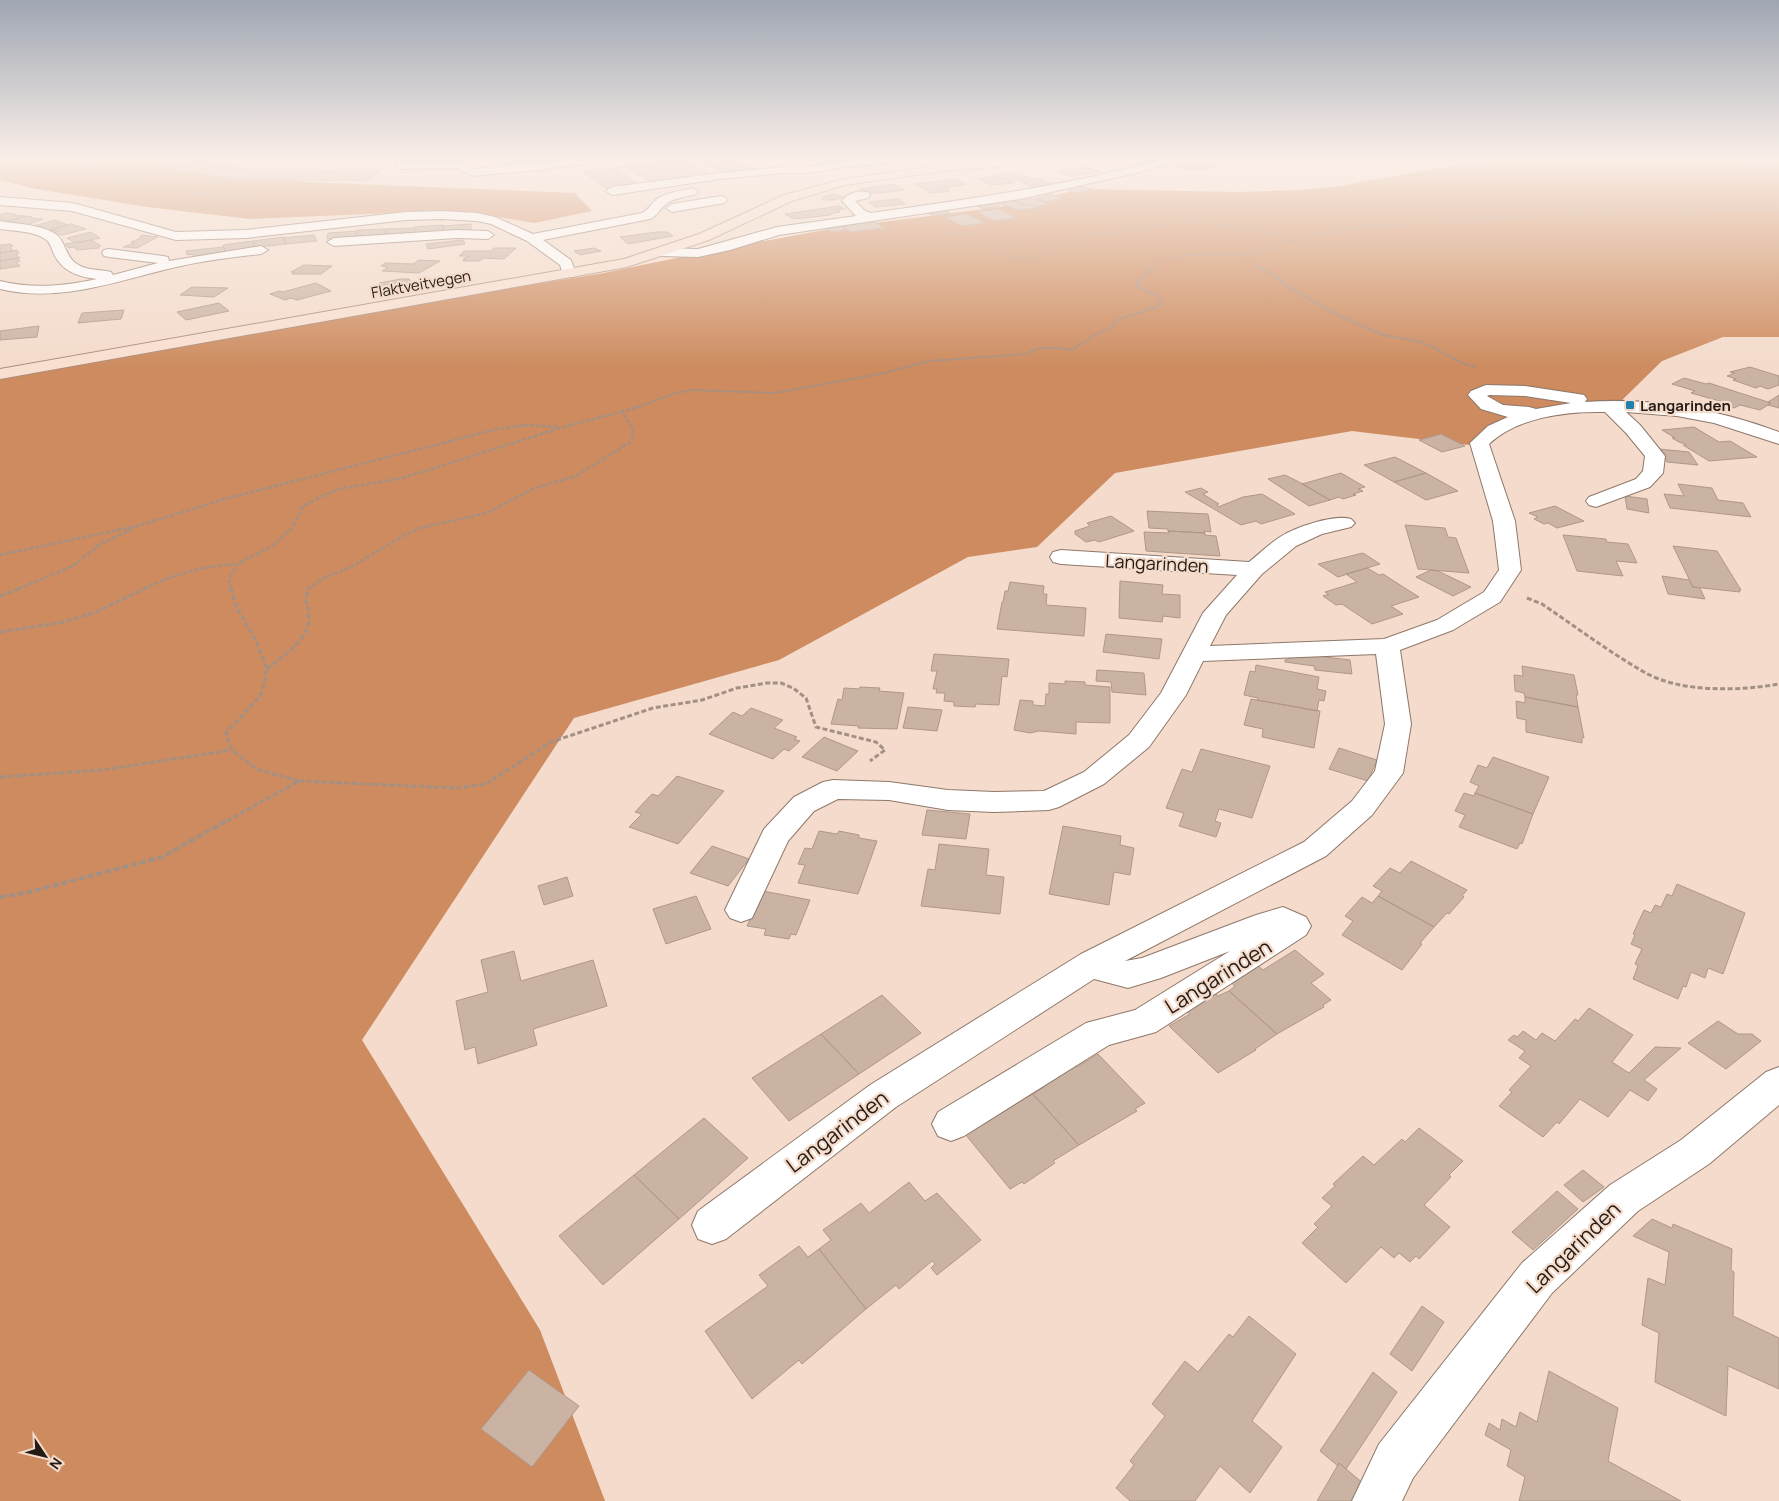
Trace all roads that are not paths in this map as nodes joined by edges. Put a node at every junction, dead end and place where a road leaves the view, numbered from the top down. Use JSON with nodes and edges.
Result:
{"nodes":[{"id":1,"x":17,"y":228,"type":"edge"},
{"id":2,"x":148,"y":228,"type":"edge"},
{"id":3,"x":299,"y":228,"type":"edge"},
{"id":4,"x":509,"y":228,"type":"edge"},
{"id":5,"x":584,"y":228,"type":"edge"},
{"id":6,"x":722,"y":228,"type":"edge"},
{"id":7,"x":797,"y":228,"type":"edge"},
{"id":8,"x":517,"y":232,"type":"junction"},
{"id":9,"x":176,"y":236,"type":"junction"},
{"id":10,"x":532,"y":238,"type":"junction"},
{"id":11,"x":323,"y":242,"type":"dead end"},
{"id":12,"x":270,"y":248,"type":"dead end"},
{"id":13,"x":661,"y":252,"type":"junction"},
{"id":14,"x":109,"y":253,"type":"dead end"},
{"id":15,"x":128,"y":256,"type":"junction"},
{"id":16,"x":182,"y":262,"type":"junction"},
{"id":17,"x":569,"y":274,"type":"junction"},
{"id":18,"x":123,"y":276,"type":"junction"},
{"id":19,"x":0,"y":285,"type":"edge"},
{"id":20,"x":0,"y":374,"type":"edge"},
{"id":21,"x":1610,"y":407,"type":"junction"},
{"id":22,"x":1636,"y":408,"type":"junction"},
{"id":23,"x":1548,"y":411,"type":"junction"},
{"id":24,"x":1779,"y":438,"type":"edge"},
{"id":25,"x":1596,"y":501,"type":"dead end"},
{"id":26,"x":1344,"y":522,"type":"dead end"},
{"id":27,"x":1061,"y":557,"type":"dead end"},
{"id":28,"x":1254,"y":569,"type":"junction"},
{"id":29,"x":1387,"y":646,"type":"junction"},
{"id":30,"x":1193,"y":654,"type":"junction"},
{"id":31,"x":741,"y":910,"type":"dead end"},
{"id":32,"x":1093,"y":963,"type":"junction"},
{"id":33,"x":1779,"y":1083,"type":"edge"},
{"id":34,"x":951,"y":1124,"type":"dead end"},
{"id":35,"x":712,"y":1225,"type":"dead end"},
{"id":36,"x":1376,"y":1501,"type":"edge"}],
"edges":[{"from":1,"to":18,"type":"street"},
{"from":2,"to":9,"type":"street"},
{"from":3,"to":9,"type":"street"},
{"from":4,"to":8,"type":"street"},
{"from":5,"to":10,"type":"street"},
{"from":6,"to":13,"type":"main road","name":"Flaktveitvegen"},
{"from":7,"to":13,"type":"street"},
{"from":8,"to":10,"type":"street"},
{"from":8,"to":11,"type":"street"},
{"from":9,"to":15,"type":"street"},
{"from":10,"to":17,"type":"street"},
{"from":12,"to":16,"type":"street"},
{"from":13,"to":17,"type":"main road","name":"Flaktveitvegen"},
{"from":14,"to":15,"type":"street"},
{"from":15,"to":16,"type":"street"},
{"from":16,"to":18,"type":"street"},
{"from":17,"to":20,"type":"main road","name":"Flaktveitvegen"},
{"from":18,"to":19,"type":"street"},
{"from":21,"to":22,"type":"street"},
{"from":21,"to":23,"type":"street"},
{"from":21,"to":25,"type":"street"},
{"from":22,"to":23,"type":"street"},
{"from":22,"to":24,"type":"street"},
{"from":23,"to":29,"type":"street"},
{"from":26,"to":28,"type":"street"},
{"from":27,"to":28,"type":"street","name":"Langarinden"},
{"from":28,"to":30,"type":"street"},
{"from":29,"to":30,"type":"street"},
{"from":29,"to":32,"type":"street","name":"Langarinden"},
{"from":30,"to":31,"type":"street"},
{"from":32,"to":34,"type":"street","name":"Langarinden"},
{"from":32,"to":35,"type":"street","name":"Langarinden"},
{"from":33,"to":36,"type":"street","name":"Langarinden"}]}
